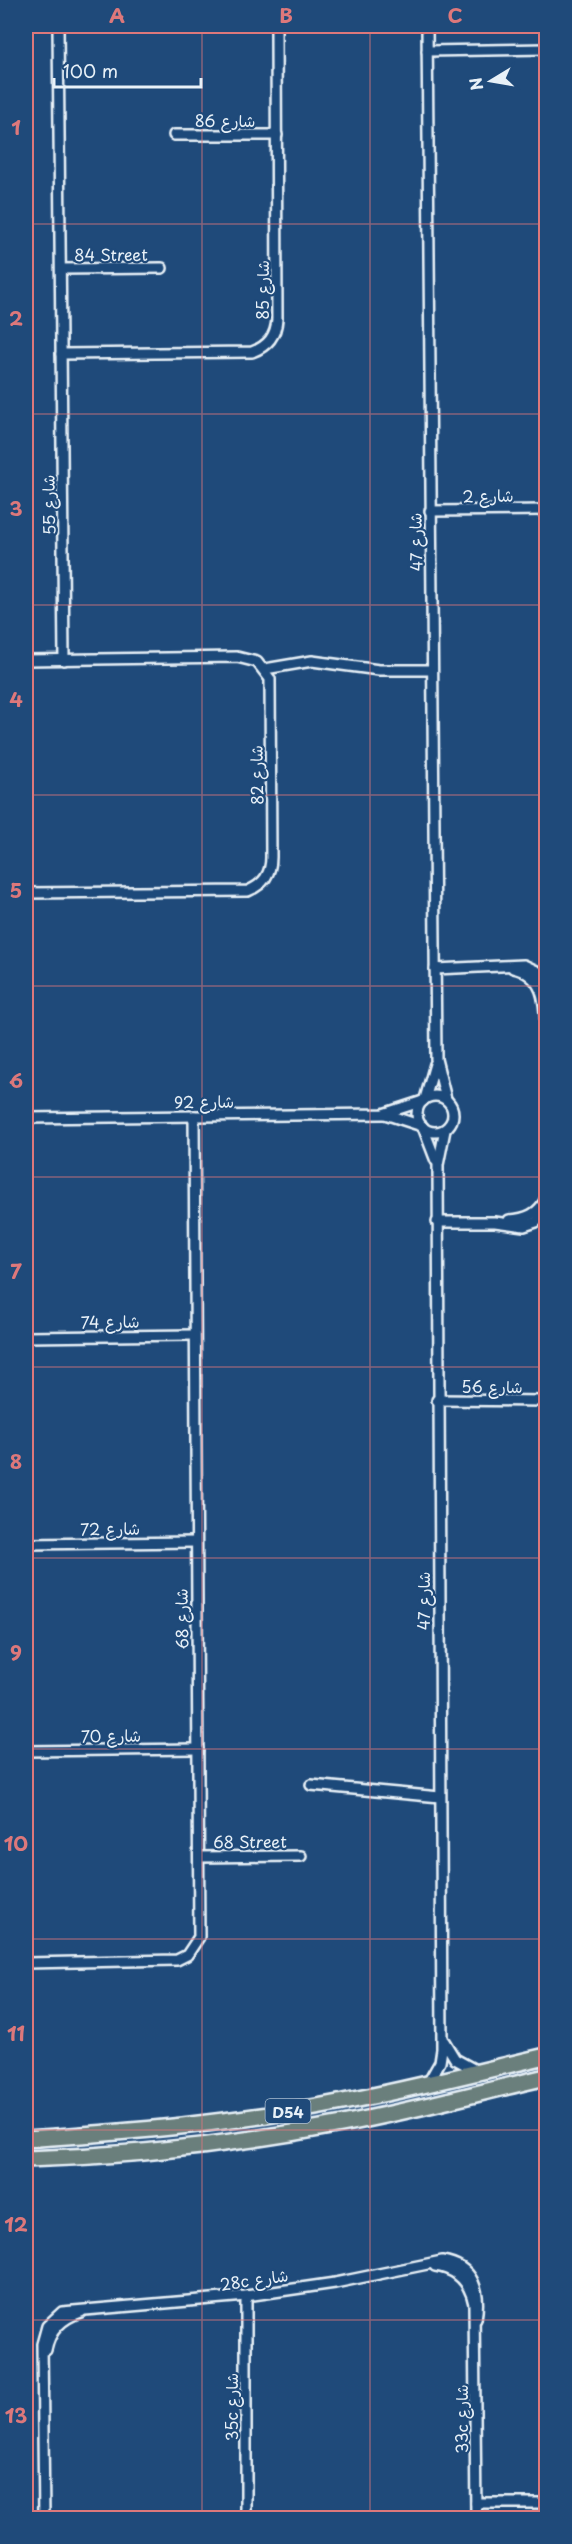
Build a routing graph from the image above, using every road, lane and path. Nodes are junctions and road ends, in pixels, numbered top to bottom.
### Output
1 (58, 26) edge
2 (276, 26) edge
3 (427, 26) edge
4 (546, 50) edge
5 (427, 51) junction
6 (174, 135) dead end
7 (277, 135) junction
8 (162, 268) dead end
9 (61, 269) junction
10 (62, 354) junction
11 (546, 510) edge
12 (430, 511) junction
13 (26, 660) edge
14 (64, 660) junction
15 (265, 669) junction
16 (431, 670) junction
17 (26, 893) edge
18 (493, 967) junction
19 (435, 969) junction
20 (546, 982) edge
21 (546, 1032) edge
22 (436, 1059) junction
23 (446, 1099) junction
24 (424, 1100) junction
25 (383, 1114) junction
26 (194, 1116) junction
27 (26, 1118) edge
28 (422, 1127) junction
29 (445, 1130) junction
30 (438, 1165) junction
31 (546, 1198) edge
32 (546, 1212) edge
33 (437, 1222) junction
34 (495, 1222) junction
35 (194, 1335) junction
36 (26, 1337) edge
37 (437, 1400) junction
38 (546, 1401) edge
39 (195, 1542) junction
40 (26, 1544) edge
41 (198, 1749) junction
42 (26, 1751) edge
43 (311, 1785) dead end
44 (440, 1797) junction
45 (302, 1856) dead end
46 (199, 1857) junction
47 (26, 1963) edge
48 (442, 2036) junction
49 (546, 2056) edge
50 (479, 2072) junction
51 (546, 2078) edge
52 (427, 2085) junction
53 (26, 2139) edge
54 (26, 2159) edge
55 (466, 2276) joint
56 (246, 2296) junction
57 (476, 2503) junction
58 (546, 2503) edge
59 (44, 2518) edge
60 (246, 2518) edge
61 (476, 2518) edge

1 - 9 street, شارع 55
2 - 7 street, شارع 85
3 - 5 street, شارع 47
4 - 5 street
5 - 12 street, شارع 47
6 - 7 street, شارع 86
7 - 10 street, شارع 85
8 - 9 street, 84 Street
9 - 10 street, شارع 55
10 - 14 street, شارع 55
11 - 12 street, شارع 2
12 - 16 street, شارع 47
13 - 14 street
14 - 15 street
15 - 16 street
15 - 17 street, شارع 82
16 - 19 street, شارع 47
18 - 19 street
18 - 20 street
18 - 21 street
19 - 22 street, شارع 47
22 - 23 street, شارع 47
22 - 24 street, شارع 47
23 - 24 street
23 - 29 street
24 - 25 street, شارع 92
24 - 28 street
25 - 26 street, شارع 92
25 - 28 street, شارع 92
26 - 27 street, شارع 92
26 - 35 street, شارع 68
28 - 29 street
28 - 30 street, شارع 47
29 - 30 street, شارع 47
30 - 33 street, شارع 47
31 - 34 street
32 - 34 street
33 - 34 street
33 - 37 street, شارع 47
35 - 36 street, شارع 74
35 - 39 street, شارع 68
37 - 38 street, شارع 56
37 - 44 street, شارع 47
39 - 40 street, شارع 72
39 - 41 street, شارع 68
41 - 42 street, شارع 70
41 - 46 street, شارع 68
43 - 44 street
44 - 48 street, شارع 47
45 - 46 street, 68 Street
46 - 47 street, شارع 68
48 - 50 street
48 - 52 street, شارع 47
49 - 50 main road, D54
50 - 52 main road, D54
51 - 54 main road, D54
52 - 53 main road, D54
55 - 56 street, 28c شارع
55 - 57 street, 33c شارع
56 - 59 street, 28c شارع
56 - 60 street, 35c شارع
57 - 58 street
57 - 61 street, 33c شارع

